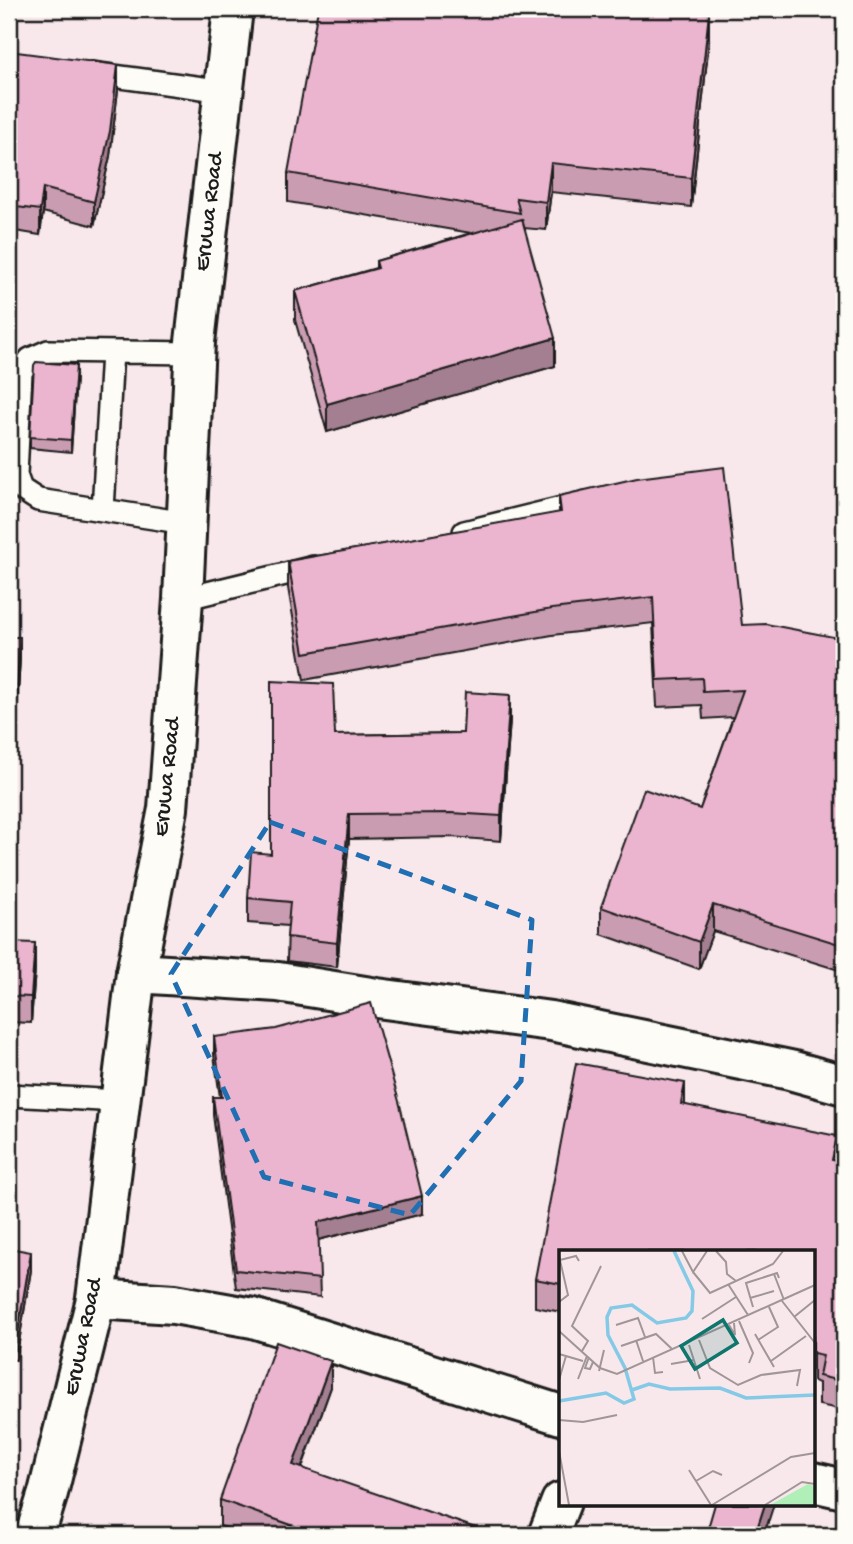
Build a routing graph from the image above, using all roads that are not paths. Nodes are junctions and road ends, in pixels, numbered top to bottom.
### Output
1 (233, 9) edge
2 (76, 71) edge
3 (225, 91) junction
4 (112, 352) junction
5 (194, 353) junction
6 (609, 497) edge
7 (103, 510) junction
8 (186, 523) junction
9 (449, 535) edge
10 (330, 564) edge
11 (183, 599) junction
12 (136, 973) junction
13 (844, 1086) edge
14 (9, 1095) edge
15 (120, 1101) junction
16 (96, 1299) junction
17 (559, 1414) edge
18 (814, 1482) edge
19 (844, 1489) edge
20 (559, 1506) edge
21 (35, 1535) edge
22 (548, 1535) edge

1 - 3 main road, Eruwa Road
2 - 3 lane
3 - 5 main road, Eruwa Road
4 - 5 lane
4 - 7 lane
4 - 7 lane
5 - 8 main road, Eruwa Road
6 - 9 lane
7 - 8 lane
8 - 11 main road, Eruwa Road
10 - 11 lane
11 - 12 main road, Eruwa Road
12 - 13 main road
12 - 15 main road, Eruwa Road
14 - 15 lane
15 - 16 main road, Eruwa Road
16 - 17 main road
16 - 21 main road, Eruwa Road
18 - 19 main road
20 - 22 main road

